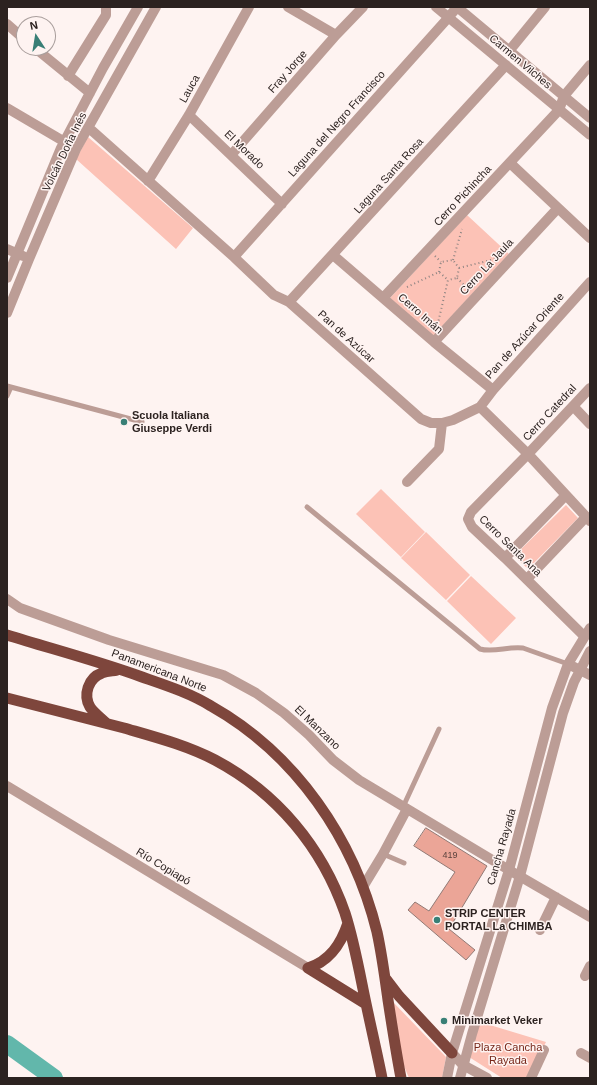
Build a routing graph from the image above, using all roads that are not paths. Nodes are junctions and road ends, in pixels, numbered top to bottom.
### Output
1 (106, 7) edge
2 (138, 7) edge
3 (156, 7) edge
4 (250, 7) edge
5 (288, 7) edge
6 (363, 7) edge
7 (436, 7) edge
8 (457, 7) edge
9 (545, 7) edge
10 (448, 18) junction
11 (7, 24) edge
12 (16, 32) edge
13 (336, 35) junction
14 (510, 50) junction
15 (44, 56) edge
16 (506, 65) junction
17 (590, 65) edge
18 (68, 76) junction
19 (90, 93) junction
20 (564, 96) junction
21 (7, 108) edge
22 (559, 110) junction
23 (189, 115) junction
24 (590, 118) edge
25 (89, 128) junction
26 (590, 136) edge
27 (64, 142) junction
28 (76, 149) junction
29 (232, 154) junction
30 (510, 163) junction
31 (148, 181) junction
32 (282, 204) junction
33 (558, 208) junction
34 (590, 238) edge
35 (7, 249) edge
36 (17, 253) junction
37 (333, 254) junction
38 (234, 256) junction
39 (29, 259) junction
40 (7, 278) edge
41 (590, 282) edge
42 (384, 298) junction
43 (289, 302) junction
44 (7, 313) edge
45 (434, 342) junction
46 (9, 386) edge
47 (590, 388) edge
48 (493, 390) junction
49 (7, 396) edge
50 (573, 406) junction
51 (480, 407) junction
52 (142, 422) dead end
53 (442, 423) junction
54 (590, 424) edge
55 (528, 454) junction
56 (408, 482) dead end
57 (566, 495) junction
58 (307, 507) dead end
59 (588, 519) edge
60 (505, 558) junction
61 (527, 579) junction
62 (7, 599) edge
63 (590, 628) edge
64 (7, 635) edge
65 (584, 636) junction
66 (590, 651) edge
67 (568, 664) junction
68 (124, 670) junction
69 (580, 670) junction
70 (590, 674) edge
71 (7, 698) edge
72 (106, 723) junction
73 (439, 729) dead end
74 (7, 786) edge
75 (405, 808) junction
76 (383, 854) junction
77 (404, 863) dead end
78 (509, 870) junction
79 (520, 876) junction
80 (363, 887) junction
81 (556, 897) junction
82 (590, 917) edge
83 (348, 923) junction
84 (540, 930) dead end
85 (308, 968) junction
86 (385, 976) junction
87 (366, 1004) junction
88 (544, 1050) dead end
89 (452, 1053) junction
90 (463, 1065) junction
91 (382, 1078) edge
92 (401, 1078) edge
93 (447, 1078) edge
94 (460, 1078) edge
95 (487, 1078) edge
96 (531, 1078) edge

1 - 18 street
2 - 19 street, Volcán Doña Inés
3 - 25 street, Volcán Doña Inés
4 - 23 street, Lauca
5 - 13 street
6 - 13 street, Fray Jorge
7 - 10 street, Carmen Vilches
8 - 10 street, Laguna del Negro Francisco
8 - 14 street, Carmen Vilches
9 - 14 street
10 - 16 street, Carmen Vilches
10 - 32 street, Laguna del Negro Francisco
11 - 12 street
13 - 29 street, Fray Jorge
14 - 20 street, Carmen Vilches
15 - 18 street
16 - 22 street, Carmen Vilches
16 - 37 street, Laguna Santa Rosa
17 - 20 street
18 - 19 street
19 - 27 street, Volcán Doña Inés
20 - 22 street
20 - 24 street, Carmen Vilches
21 - 27 street
22 - 26 street, Carmen Vilches
22 - 30 street, Cerro Pichincha
23 - 29 street, El Morado
23 - 31 street, Lauca
25 - 28 street, Volcán Doña Inés
25 - 31 street, Pan de Azúcar
27 - 28 street
27 - 36 street, Volcán Doña Inés
28 - 39 street, Volcán Doña Inés
29 - 32 street, El Morado
30 - 33 street
30 - 42 street, Cerro Pichincha
31 - 38 street, Pan de Azúcar
32 - 38 street, Laguna del Negro Francisco
33 - 34 street
33 - 45 street, Cerro La Jaula
35 - 36 street
36 - 39 street
36 - 40 street, Volcán Doña Inés
37 - 42 street, Cerro Imán
37 - 43 street, Laguna Santa Rosa
38 - 43 street, Pan de Azúcar
39 - 44 street, Volcán Doña Inés
41 - 48 street, Pan de Azúcar Oriente
42 - 45 street, Cerro Imán
43 - 53 street, Pan de Azúcar
45 - 48 street, Cerro Imán
46 - 49 lane
46 - 52 lane
47 - 50 street, Cerro Catedral
48 - 51 street, Pan de Azúcar Oriente
50 - 54 street
50 - 55 street, Cerro Catedral
51 - 53 street, Pan de Azúcar
51 - 55 street
53 - 56 street
55 - 57 street
55 - 60 street, Cerro Santa Ana
57 - 59 street
57 - 60 street
58 - 67 lane
59 - 61 street
60 - 61 street, Cerro Santa Ana
61 - 65 street, Cerro Santa Ana
62 - 75 street, El Manzano
63 - 65 street, Cancha Rayada
64 - 68 highway, Panamericana Norte
65 - 67 street, Cancha Rayada
66 - 69 street
67 - 69 street
67 - 78 street, Cancha Rayada
68 - 72 highway
68 - 80 highway, Panamericana Norte
69 - 70 street
69 - 79 street
71 - 72 highway
72 - 83 highway
73 - 75 lane
74 - 85 street, Río Copiapó
75 - 76 street
75 - 78 street, El Manzano
76 - 77 lane
76 - 80 street
78 - 79 street, El Manzano
78 - 89 street, Cancha Rayada
79 - 81 street, El Manzano
79 - 90 street
80 - 86 highway, Panamericana Norte
81 - 82 street, El Manzano
81 - 84 street
83 - 85 highway
83 - 87 highway
85 - 87 highway
86 - 89 highway
86 - 92 highway, Panamericana Norte
87 - 91 highway
88 - 96 street
89 - 90 street
89 - 93 street, Cancha Rayada
90 - 94 street
90 - 95 street

